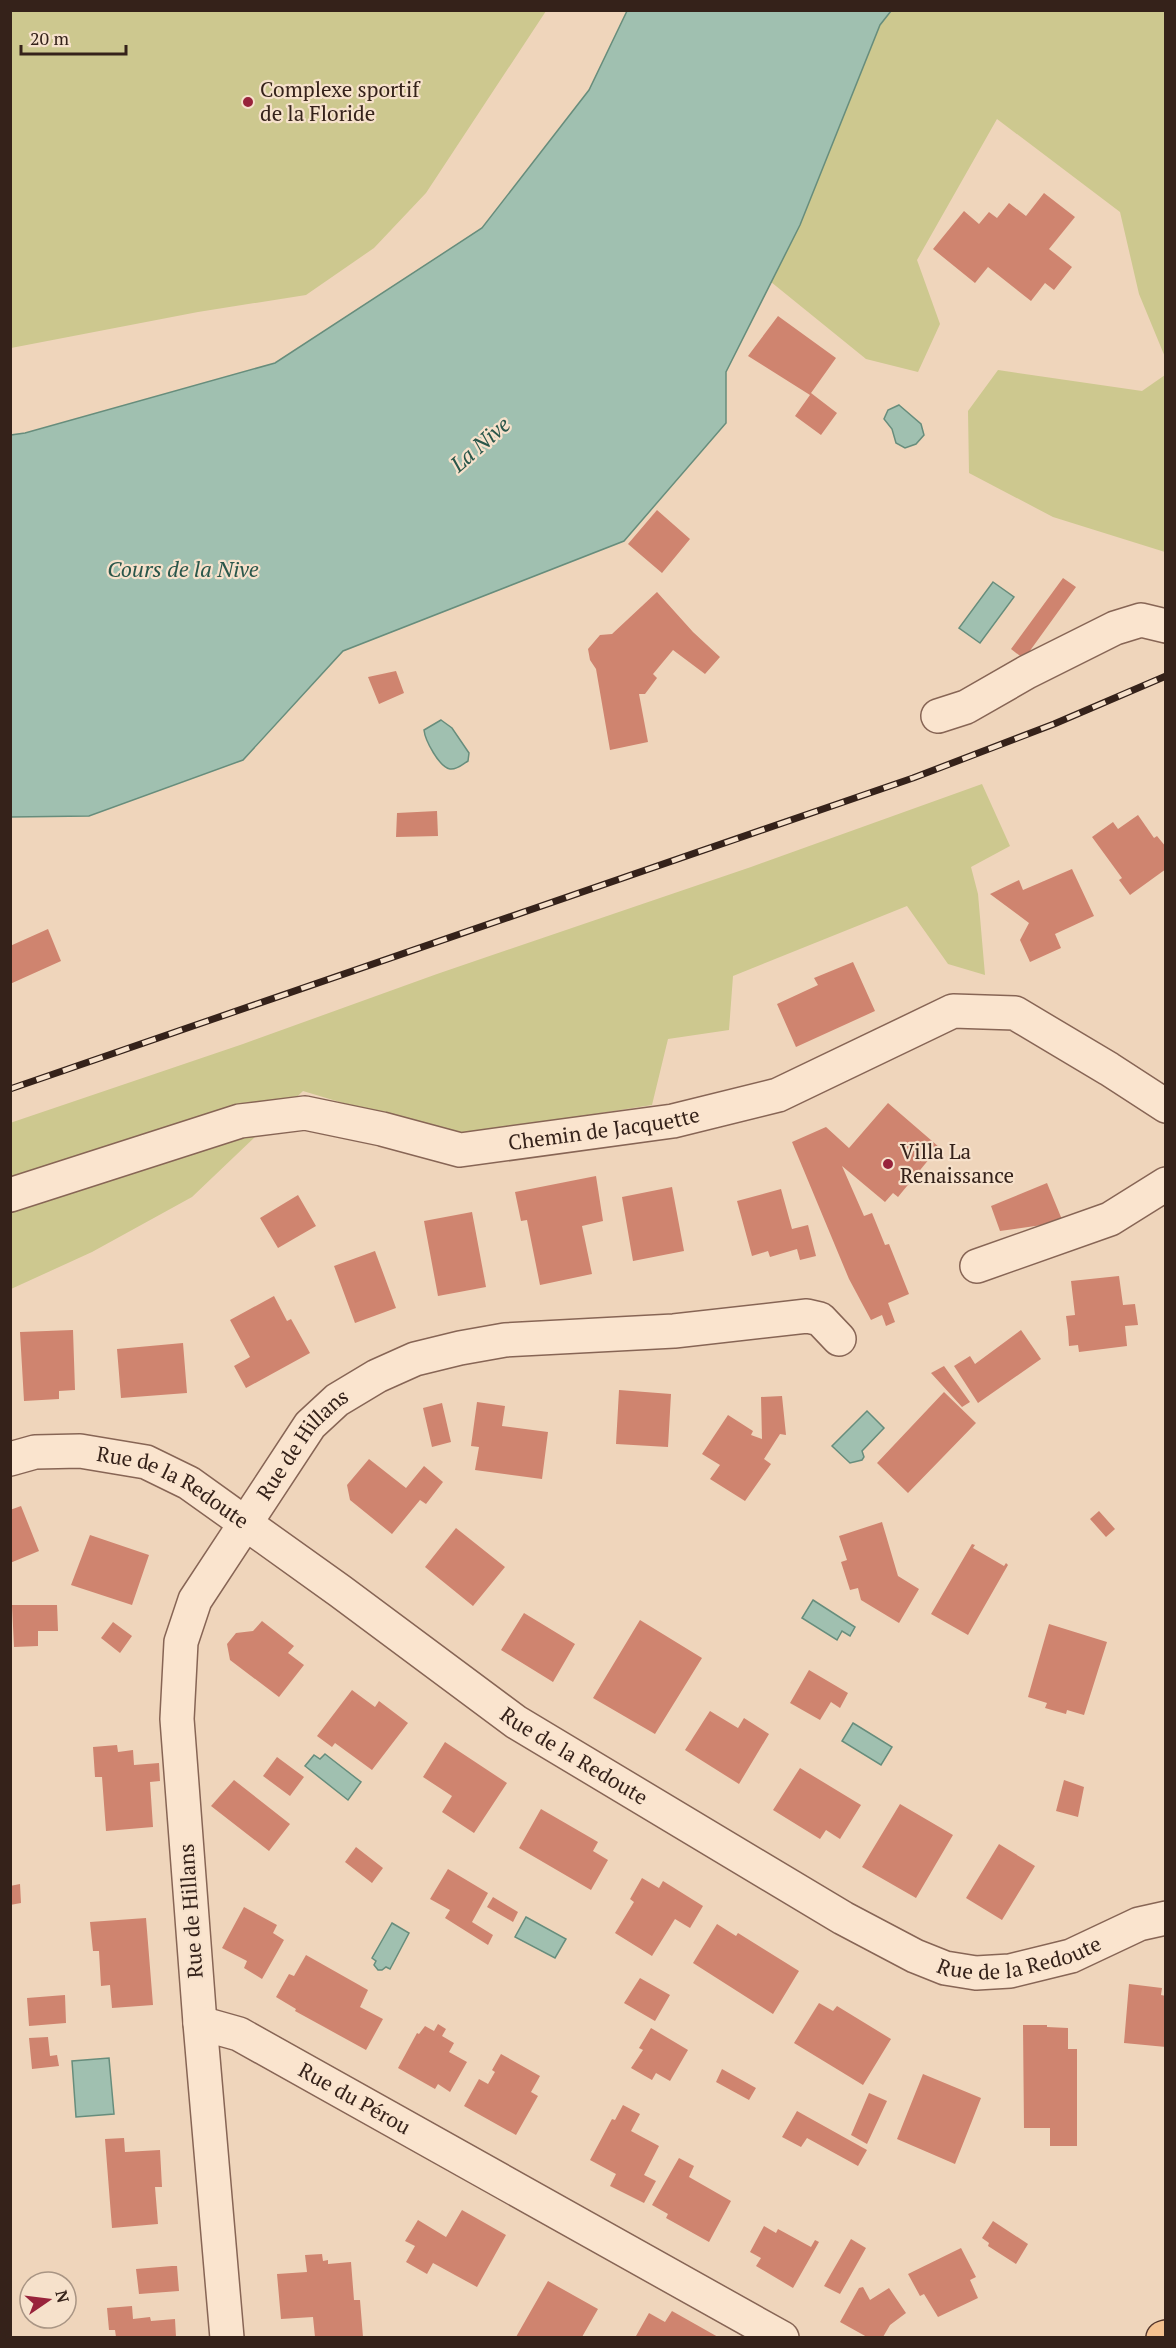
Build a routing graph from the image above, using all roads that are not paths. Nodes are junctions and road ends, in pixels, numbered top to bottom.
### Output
1 (1166, 626) edge
2 (938, 716) dead end
3 (1166, 1106) edge
4 (1166, 1184) edge
5 (10, 1195) edge
6 (977, 1266) dead end
7 (839, 1339) dead end
8 (10, 1459) edge
9 (246, 1524) junction
10 (1166, 1918) edge
11 (200, 2023) junction
12 (227, 2337) edge
13 (782, 2337) edge

1 - 2 street
3 - 5 street, Chemin de Jacquette
4 - 6 street
7 - 9 street, Rue de Hillans
8 - 9 street, Rue de la Redoute
9 - 10 street, Rue de la Redoute
9 - 11 street, Rue de Hillans
11 - 12 street
11 - 13 street, Rue du Pérou

